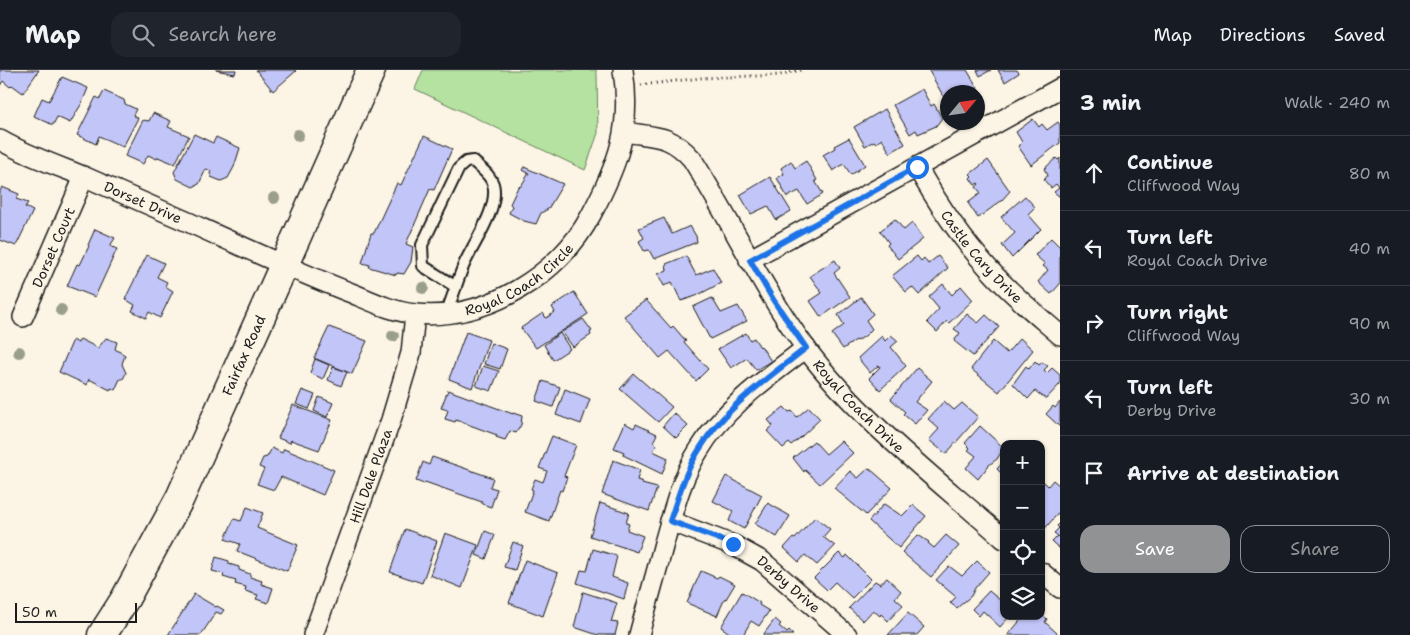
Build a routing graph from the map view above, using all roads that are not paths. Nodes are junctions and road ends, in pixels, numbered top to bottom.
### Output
1 (371, 70) edge
2 (624, 78) edge
3 (1060, 88) edge
4 (624, 132) junction
5 (0, 140) edge
6 (917, 167) junction
7 (84, 177) junction
8 (750, 260) junction
9 (285, 265) junction
10 (456, 287) junction
11 (415, 314) junction
12 (446, 314) junction
13 (23, 317) dead end
14 (1060, 335) edge
15 (806, 348) junction
16 (670, 521) junction
17 (1000, 535) edge
18 (1045, 575) edge
19 (1060, 588) edge
20 (102, 635) edge
21 (314, 635) edge
22 (638, 635) edge
23 (847, 635) edge

1 - 9 main road, Fairfax Road
2 - 4 street, Royal Coach Circle
3 - 6 street
4 - 8 street, Royal Coach Drive
4 - 12 street, Royal Coach Circle
5 - 7 street, Dorset Drive
6 - 8 street
6 - 14 street, Castle Cary Drive
7 - 9 street, Dorset Drive
7 - 13 street, Dorset Court
8 - 15 street, Royal Coach Drive
9 - 11 street, Royal Coach Circle
9 - 20 main road, Fairfax Road
10 - 10 lane
10 - 12 lane
11 - 12 street, Royal Coach Circle
11 - 21 street, Hill Dale Plaza
15 - 16 street
15 - 17 street, Royal Coach Drive
16 - 22 street
16 - 23 street, Derby Drive
18 - 19 street

